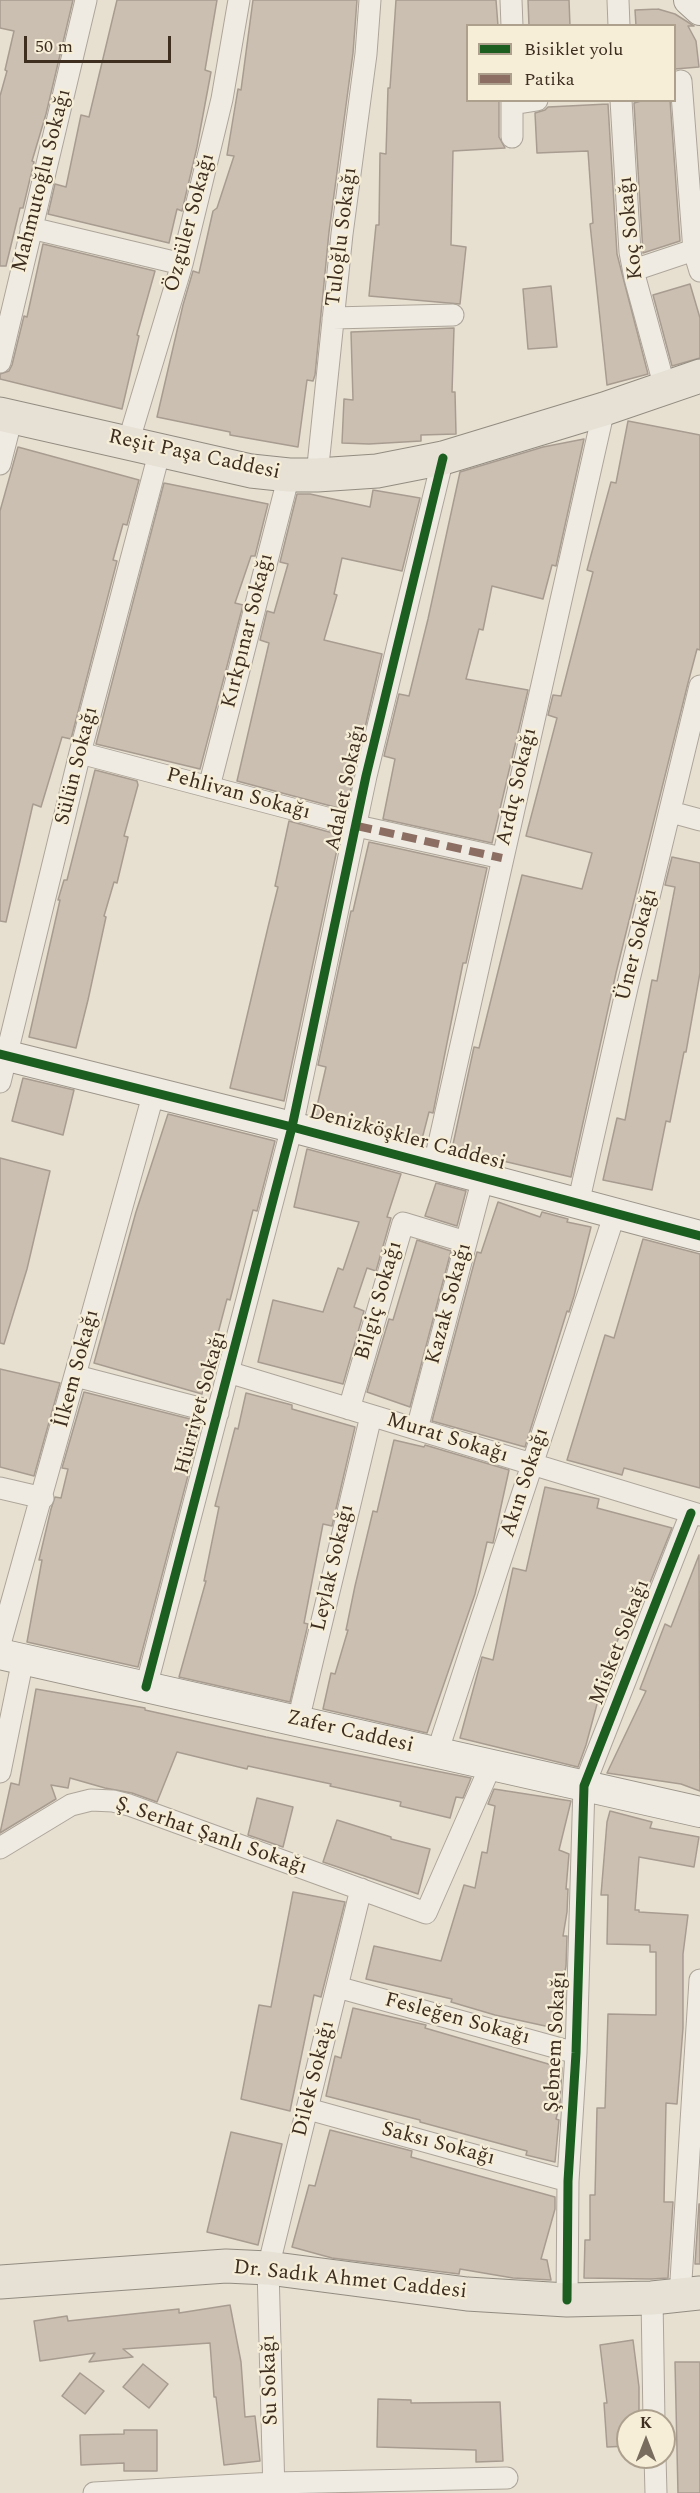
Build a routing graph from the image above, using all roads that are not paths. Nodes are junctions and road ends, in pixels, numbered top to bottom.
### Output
1 (86, 0) edge
2 (239, 0) edge
3 (370, 0) edge
4 (512, 0) edge
5 (618, 0) edge
6 (689, 0) edge
7 (700, 10) edge
8 (512, 24) edge
9 (619, 24) edge
10 (685, 80) edge
11 (512, 102) edge
12 (621, 102) edge
13 (512, 136) dead end
14 (31, 228) junction
15 (698, 257) edge
16 (182, 264) junction
17 (634, 270) junction
18 (453, 315) dead end
19 (333, 318) junction
20 (0, 362) edge
21 (700, 376) edge
22 (664, 388) junction
23 (604, 409) junction
24 (6, 415) edge
25 (128, 443) junction
26 (160, 450) junction
27 (443, 458) junction
28 (0, 464) edge
29 (303, 475) junction
30 (700, 686) edge
31 (80, 753) junction
32 (209, 788) junction
33 (671, 812) junction
34 (700, 820) edge
35 (357, 826) junction
36 (502, 858) junction
37 (3, 1064) edge
38 (154, 1092) junction
39 (292, 1127) junction
40 (435, 1165) junction
41 (483, 1178) junction
42 (578, 1204) junction
43 (615, 1213) junction
44 (700, 1236) edge
45 (466, 1242) junction
46 (228, 1372) junction
47 (76, 1376) junction
48 (349, 1409) junction
49 (218, 1413) junction
50 (371, 1416) junction
51 (417, 1429) junction
52 (532, 1464) junction
53 (0, 1488) edge
54 (43, 1498) junction
55 (696, 1514) edge
56 (8, 1653) edge
57 (146, 1687) junction
58 (298, 1721) junction
59 (437, 1753) junction
60 (491, 1765) junction
61 (0, 1772) edge
62 (584, 1786) junction
63 (700, 1812) edge
64 (0, 1848) edge
65 (361, 1889) junction
66 (700, 1980) edge
67 (337, 1987) junction
68 (576, 2053) junction
69 (308, 2109) junction
70 (568, 2181) junction
71 (268, 2268) junction
72 (0, 2282) edge
73 (677, 2295) edge
74 (567, 2300) junction
75 (656, 2409) edge
76 (655, 2469) edge
77 (507, 2478) dead end
78 (274, 2488) edge
79 (94, 2493) edge
80 (656, 2493) edge

1 - 14 street, Mahmutoğlu Sokağı
2 - 16 street, Özgüler Sokağı
3 - 19 street, Tuloğlu Sokağı
4 - 8 street
5 - 9 street
6 - 7 street
10 - 15 street
11 - 13 street
12 - 17 street, Koç Sokağı
14 - 16 street
14 - 20 street, Mahmutoğlu Sokağı
15 - 17 street
16 - 25 street, Özgüler Sokağı
17 - 22 street, Koç Sokağı
18 - 19 street
19 - 29 street, Tuloğlu Sokağı
21 - 22 main road, Reşit Paşa Caddesi
22 - 23 main road, Reşit Paşa Caddesi
23 - 27 main road, Reşit Paşa Caddesi
23 - 36 street, Ardıç Sokağı
24 - 25 main road, Reşit Paşa Caddesi
24 - 28 street
25 - 26 main road, Reşit Paşa Caddesi
26 - 29 main road, Reşit Paşa Caddesi
26 - 31 street, Sülün Sokağı
27 - 29 main road, Reşit Paşa Caddesi
27 - 35 street, Adalet Sokağı
29 - 32 street, Kırkpınar Sokağı
30 - 33 street, Üner Sokağı
31 - 32 street, Pehlivan Sokağı
31 - 37 street, Sülün Sokağı
32 - 35 street, Pehlivan Sokağı
33 - 34 street
33 - 42 street, Üner Sokağı
35 - 36 street, Pehlivan Sokağı
35 - 39 street, Adalet Sokağı
36 - 40 street, Ardıç Sokağı
37 - 38 street, Denizköşkler Caddesi
38 - 39 street, Denizköşkler Caddesi
38 - 47 street, İlkem Sokağı
39 - 40 street, Denizköşkler Caddesi
39 - 46 street, Hürriyet Sokağı
40 - 41 street, Denizköşkler Caddesi
41 - 42 street, Denizköşkler Caddesi
41 - 45 street, Kazak Sokağı
42 - 43 street, Denizköşkler Caddesi
43 - 44 street, Denizköşkler Caddesi
43 - 52 street, Akın Sokağı
45 - 48 street, Bilgiç Sokağı
45 - 51 street, Kazak Sokağı
46 - 48 street, Murat Sokağı
46 - 49 street, Hürriyet Sokağı
47 - 49 street
47 - 54 street, İlkem Sokağı
48 - 50 street, Murat Sokağı
49 - 57 street, Hürriyet Sokağı
50 - 51 street, Murat Sokağı
50 - 58 street, Leylak Sokağı
51 - 52 street, Murat Sokağı
52 - 55 street, Murat Sokağı
52 - 59 street, Akın Sokağı
53 - 54 street
54 - 56 street, İlkem Sokağı
55 - 62 street, Misket Sokağı
56 - 57 street, Zafer Caddesi
56 - 61 street, İlkem Sokağı
57 - 58 street, Zafer Caddesi
58 - 59 street, Zafer Caddesi
59 - 60 street, Zafer Caddesi
60 - 62 street, Zafer Caddesi
60 - 65 street, Ş. Serhat Şanlı Sokağı
62 - 63 street, Zafer Caddesi
62 - 68 street, Şebnem Sokağı
64 - 65 street, Ş. Serhat Şanlı Sokağı
65 - 67 street, Dilek Sokağı
66 - 73 street
67 - 68 street, Fesleğen Sokağı
67 - 69 street, Dilek Sokağı
68 - 70 street, Şebnem Sokağı
69 - 70 street, Saksı Sokağı
69 - 71 street, Dilek Sokağı
70 - 74 street, Şebnem Sokağı
71 - 72 main road, Dr. Sadık Ahmet Caddesi
71 - 74 main road, Dr. Sadık Ahmet Caddesi
71 - 78 street, Su Sokağı
73 - 74 main road, Dr. Sadık Ahmet Caddesi
73 - 75 street
76 - 80 street
77 - 78 street
78 - 79 street

